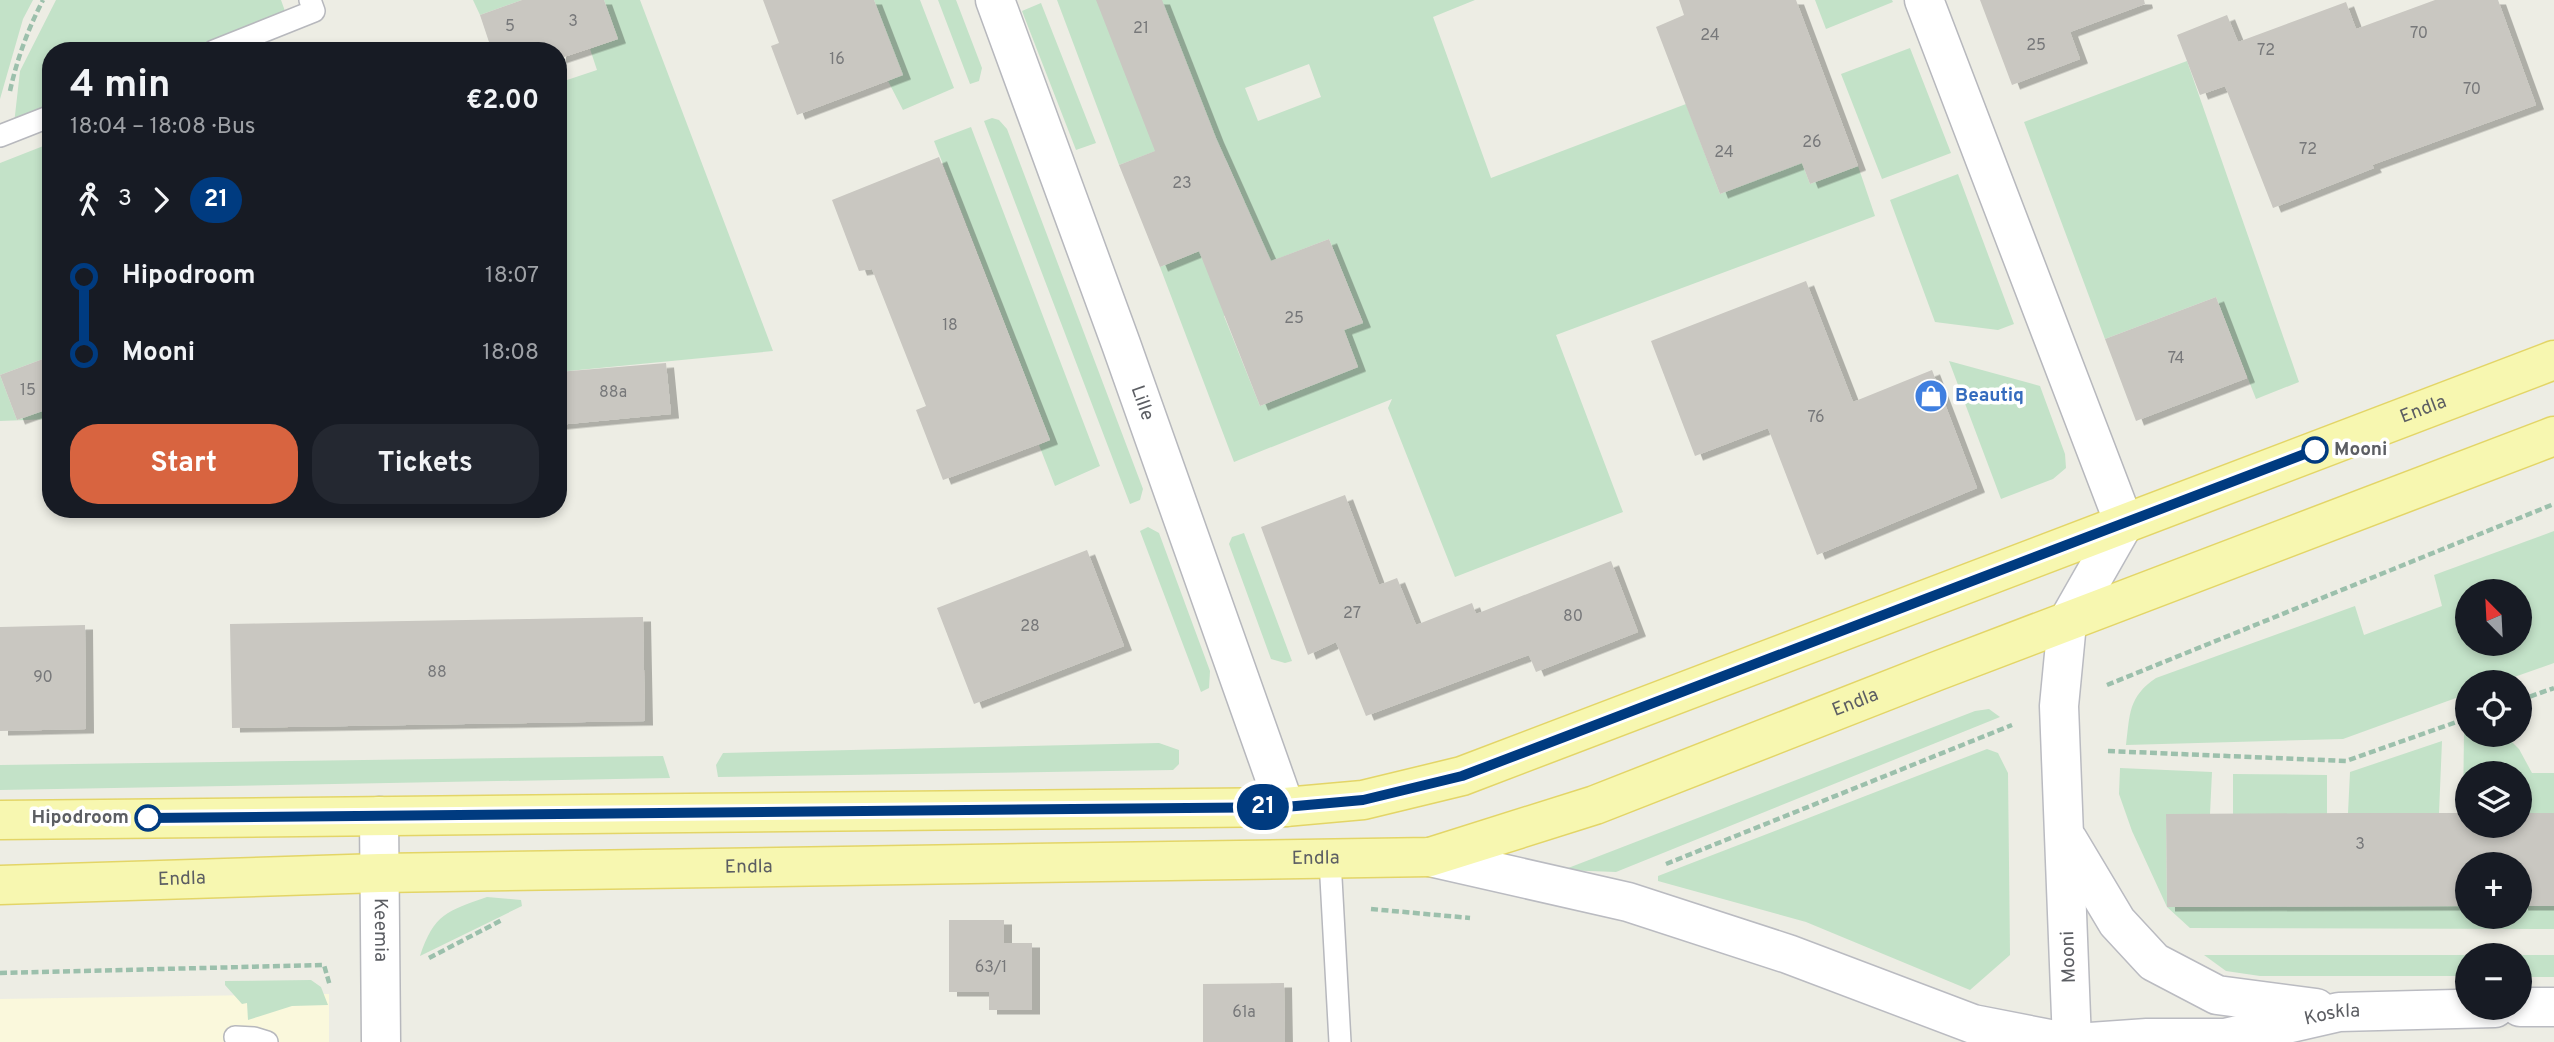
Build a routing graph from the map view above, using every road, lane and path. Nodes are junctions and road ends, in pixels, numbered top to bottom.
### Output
1 (43, 0) edge
2 (310, 0) edge
3 (995, 0) edge
4 (1924, 0) edge
5 (236, 42) edge
6 (42, 120) edge
7 (0, 136) edge
8 (2554, 360) edge
9 (2554, 436) edge
10 (2554, 504) edge
11 (2124, 523) junction
12 (2067, 623) junction
13 (2102, 687) dead end
14 (2554, 688) edge
15 (2532, 696) edge
16 (2019, 723) dead end
17 (2455, 723) edge
18 (2104, 751) dead end
19 (1285, 807) junction
20 (379, 816) junction
21 (0, 820) edge
22 (2066, 835) junction
23 (1430, 857) junction
24 (1330, 860) junction
25 (1665, 865) dead end
26 (380, 873) junction
27 (0, 885) edge
28 (1361, 908) dead end
29 (1484, 919) dead end
30 (324, 965) dead end
31 (0, 973) edge
32 (2532, 1007) edge
33 (2554, 1007) edge
34 (2455, 1009) edge
35 (2339, 1012) junction
36 (235, 1037) dead end
37 (267, 1042) edge
38 (381, 1042) edge
39 (1340, 1042) edge
40 (2065, 1042) edge
41 (2072, 1042) edge
42 (2090, 1042) edge

1 - 7 path
2 - 5 lane
3 - 19 street, Lille
4 - 11 street
6 - 7 lane
8 - 11 main road, Endla
9 - 12 main road, Endla
10 - 13 path
11 - 12 street, Mooni
11 - 19 main road, Endla
12 - 22 street, Mooni
12 - 23 main road, Endla
14 - 15 path
16 - 25 path
17 - 18 path
19 - 20 main road, Endla
20 - 21 main road, Endla
20 - 26 street, Keemia
22 - 35 street
22 - 41 street, Mooni
23 - 24 main road, Endla
23 - 40 street
24 - 26 main road, Endla
24 - 39 lane
26 - 27 main road, Endla
26 - 38 street, Keemia
28 - 29 path
30 - 31 path
32 - 33 street
34 - 35 street, Koskla
35 - 42 street, Koskla
36 - 37 lane

